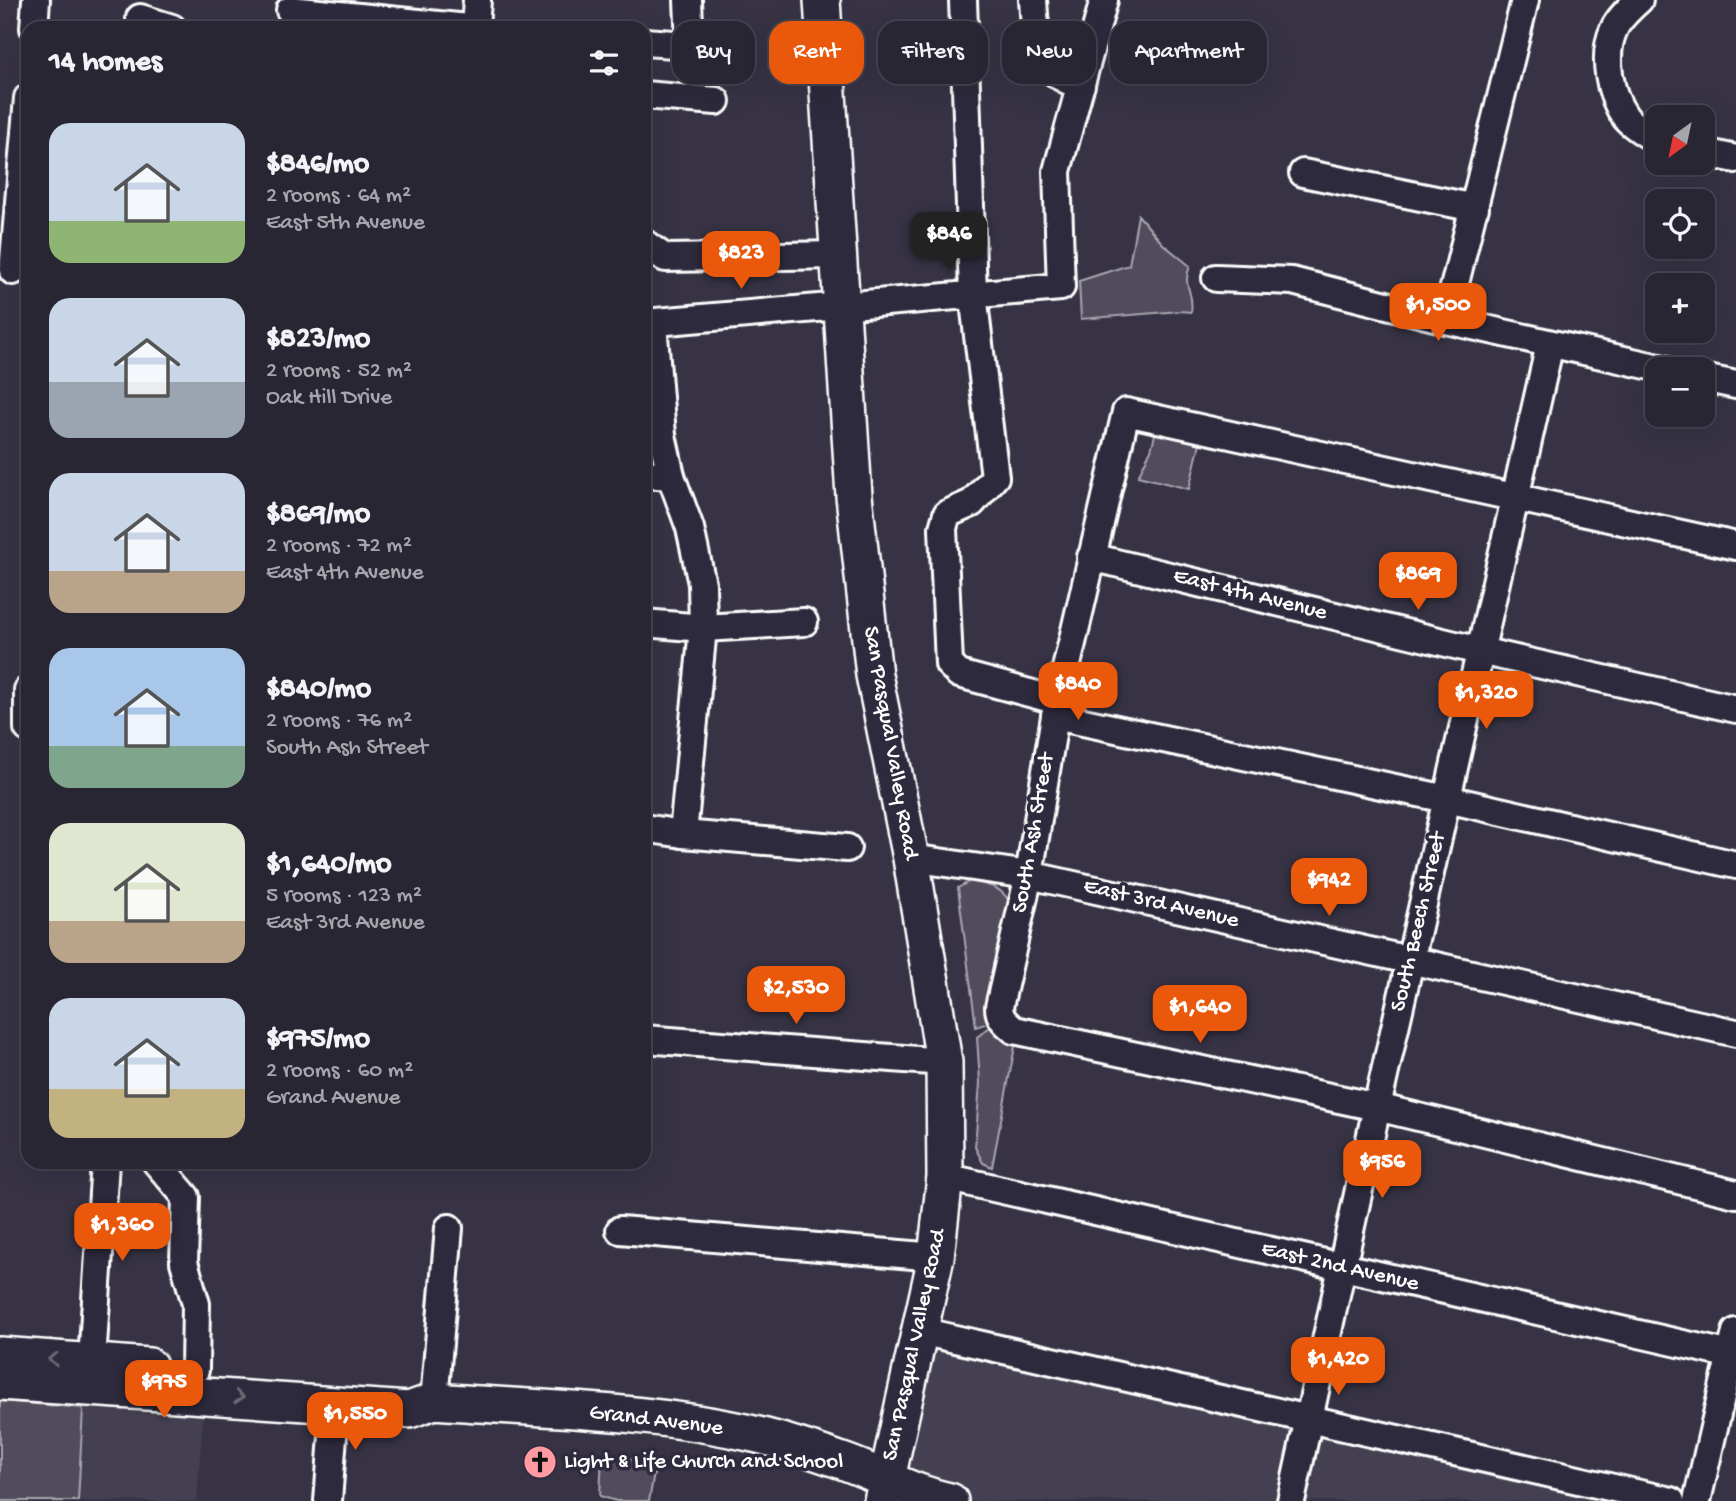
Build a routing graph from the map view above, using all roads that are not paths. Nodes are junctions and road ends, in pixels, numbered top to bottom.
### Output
1 (36, 0) edge
2 (477, 0) edge
3 (688, 0) edge
4 (822, 0) edge
5 (963, 0) edge
6 (1033, 0) edge
7 (1104, 0) edge
8 (1525, 0) edge
9 (1639, 0) edge
10 (290, 13) edge
11 (141, 18) dead end
12 (34, 21) edge
13 (150, 21) edge
14 (385, 21) edge
15 (476, 21) edge
16 (651, 42) edge
17 (1081, 85) junction
18 (651, 96) edge
19 (716, 101) dead end
20 (1645, 132) edge
21 (1715, 155) edge
22 (1736, 159) edge
23 (1303, 173) dead end
24 (21, 184) edge
25 (1475, 208) junction
26 (651, 248) edge
27 (838, 255) junction
28 (14, 271) edge
29 (1216, 278) dead end
30 (974, 294) junction
31 (841, 306) junction
32 (1446, 320) junction
33 (651, 323) edge
34 (1550, 344) junction
35 (651, 347) edge
36 (1645, 365) edge
37 (1715, 381) edge
38 (1736, 385) edge
39 (651, 475) edge
40 (671, 476) junction
41 (1516, 499) junction
42 (1736, 546) edge
43 (1091, 557) junction
44 (804, 622) dead end
45 (651, 624) edge
46 (703, 628) junction
47 (1480, 651) junction
48 (1049, 704) junction
49 (1736, 709) edge
50 (1447, 799) junction
51 (651, 829) edge
52 (683, 834) junction
53 (847, 848) dead end
54 (911, 858) junction
55 (1736, 865) edge
56 (1029, 874) junction
57 (1411, 961) junction
58 (1736, 1033) edge
59 (651, 1040) edge
60 (944, 1062) junction
61 (1377, 1107) junction
62 (105, 1169) edge
63 (162, 1169) edge
64 (944, 1177) junction
65 (1736, 1194) edge
66 (449, 1228) dead end
67 (620, 1230) dead end
68 (936, 1257) junction
69 (1343, 1268) junction
70 (920, 1331) junction
71 (1734, 1347) edge
72 (0, 1355) edge
73 (92, 1361) junction
74 (195, 1370) junction
75 (0, 1382) edge
76 (434, 1401) junction
77 (332, 1404) junction
78 (1309, 1419) junction
79 (884, 1491) edge
80 (328, 1501) edge
81 (950, 1501) edge
82 (1291, 1501) edge
83 (1671, 1501) edge
84 (1698, 1501) edge

1 - 12 street
2 - 15 street
3 - 16 street
4 - 27 main road, San Pasqual Valley Road
5 - 30 street
6 - 17 street
7 - 17 street
8 - 25 street
9 - 20 street
10 - 14 street
11 - 13 street
17 - 30 street
18 - 19 street
21 - 22 street
23 - 25 street
24 - 28 street
25 - 32 street
26 - 27 street
27 - 31 main road, San Pasqual Valley Road
29 - 32 street
30 - 31 street
30 - 48 street
31 - 33 street
31 - 54 main road, San Pasqual Valley Road
32 - 34 street
34 - 36 street
34 - 41 street, South Beech Street
35 - 40 street
37 - 38 street
39 - 40 street
40 - 46 street
41 - 42 street
41 - 43 street, South Ash Street
41 - 47 street, South Beech Street
43 - 47 street, East 4th Avenue
43 - 48 street, South Ash Street
44 - 46 street
45 - 46 street
46 - 52 street
47 - 49 street, East 4th Avenue
47 - 50 street, South Beech Street
48 - 50 street
48 - 56 street, South Ash Street
50 - 55 street
50 - 57 street, South Beech Street
51 - 52 street
52 - 53 street
54 - 56 street, East 3rd Avenue
54 - 60 main road, San Pasqual Valley Road
56 - 57 street, East 3rd Avenue
56 - 61 street, South Ash Street
57 - 58 street, East 3rd Avenue
57 - 61 street, South Beech Street
59 - 60 street
60 - 64 main road, San Pasqual Valley Road
61 - 65 street
61 - 69 street, South Beech Street
62 - 73 street
63 - 74 street
64 - 68 main road, San Pasqual Valley Road
64 - 69 street, East 2nd Avenue
66 - 76 street
67 - 68 street
68 - 70 main road, San Pasqual Valley Road
69 - 71 street, East 2nd Avenue
69 - 78 street, South Beech Street
70 - 78 street
70 - 79 main road, San Pasqual Valley Road
71 - 84 street
73 -> 72 main road, Grand Avenue
73 - 74 main road, Grand Avenue
74 - 76 main road, Grand Avenue
75 -> 77 main road, Grand Avenue
76 - 77 main road, Grand Avenue
76 - 79 main road, Grand Avenue
77 - 80 street
78 - 82 street, South Beech Street
78 - 83 street
79 - 81 main road, Grand Avenue

